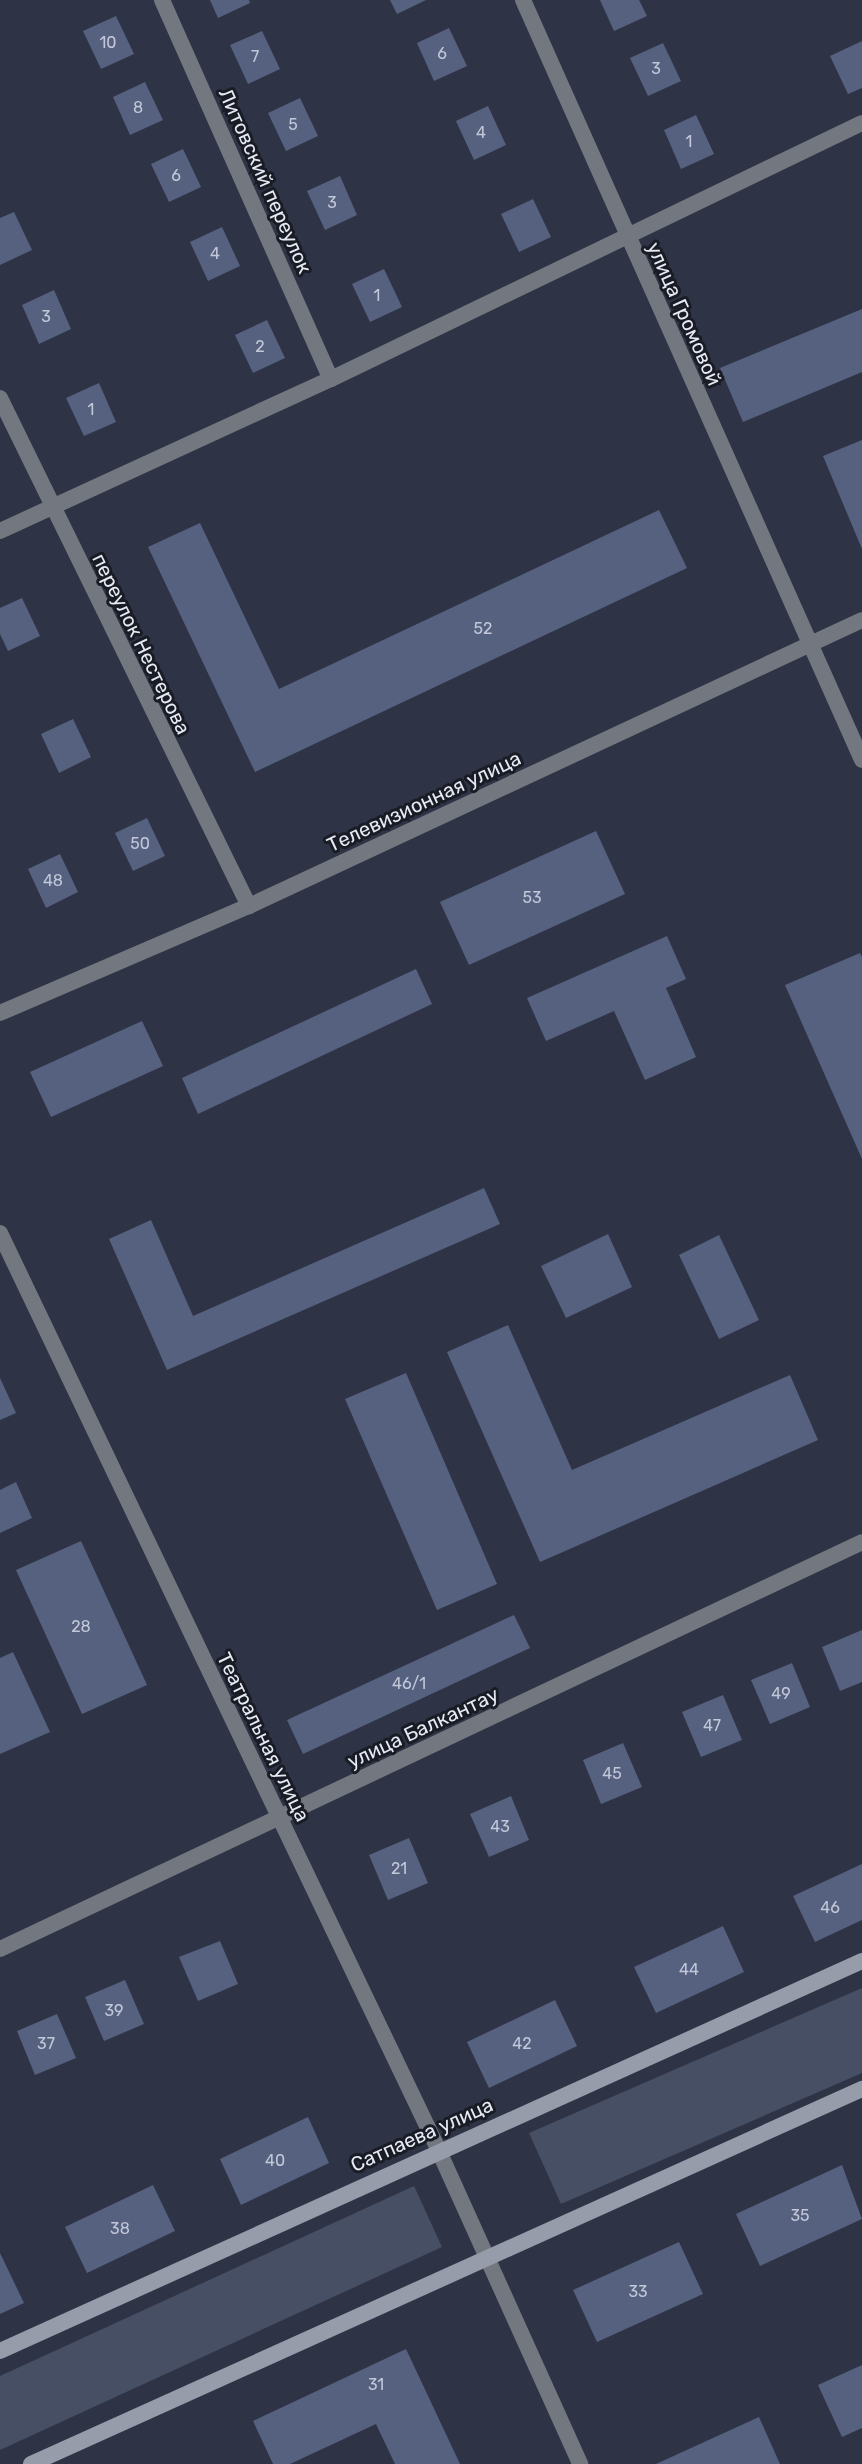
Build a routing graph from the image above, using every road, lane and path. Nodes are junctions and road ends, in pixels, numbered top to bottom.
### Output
1 (162, 0) edge
2 (523, 0) edge
3 (862, 123) edge
4 (626, 235) junction
5 (331, 379) junction
6 (0, 398) edge
7 (52, 508) junction
8 (0, 531) edge
9 (862, 620) edge
10 (812, 644) junction
11 (862, 760) edge
12 (249, 906) junction
13 (0, 1013) edge
14 (0, 1233) edge
15 (862, 1542) edge
16 (279, 1818) junction
17 (0, 1949) edge
18 (862, 1961) edge
19 (862, 2089) edge
20 (438, 2149) junction
21 (486, 2259) junction
22 (0, 2351) edge
23 (31, 2464) edge
24 (580, 2464) edge

1 - 5 street, Литовский переулок
2 - 4 street, улица Громовой
3 - 4 street
4 - 5 street
4 - 10 street, улица Громовой
5 - 7 street
6 - 7 street, переулок Нестерова
7 - 8 street
7 - 12 street, переулок Нестерова
9 - 10 street, Телевизионная улица
10 - 11 street, улица Громовой
10 - 12 street, Телевизионная улица
12 - 13 street, Телевизионная улица
14 - 16 street, Театральная улица
15 - 16 street, улица Балкантау
16 - 17 street, улица Балкантау
16 - 20 street, Театральная улица
18 - 20 main road, Сатпаева улица
19 - 21 main road
20 - 21 street, Театральная улица
20 - 22 main road, Сатпаева улица
21 - 23 main road
21 - 24 street, Театральная улица

